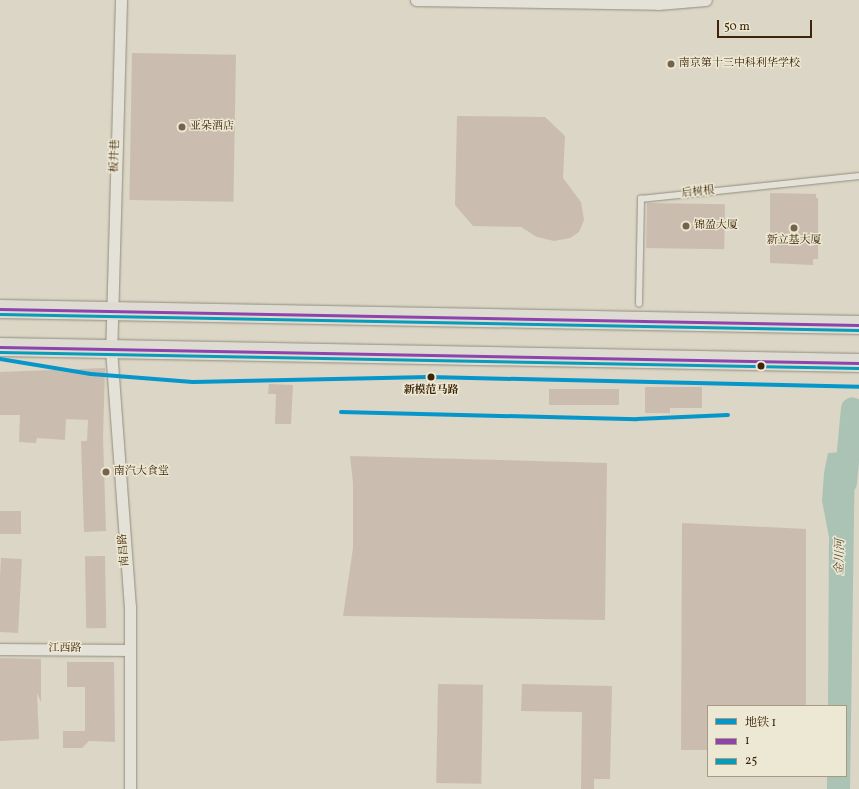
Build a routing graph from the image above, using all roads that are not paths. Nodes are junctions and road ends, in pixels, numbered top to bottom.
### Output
1 (121, 0) edge
2 (416, 0) edge
3 (706, 0) edge
4 (859, 176) edge
5 (639, 304) dead end
6 (0, 309) edge
7 (112, 311) junction
8 (859, 325) edge
9 (0, 347) edge
10 (111, 349) junction
11 (859, 363) edge
12 (0, 649) edge
13 (129, 650) junction
14 (130, 789) edge

1 - 7 street, 板井巷
2 - 3 street
4 - 5 lane, 后树根
6 - 7 main road
7 - 8 main road
7 - 10 street, 南昌路
9 - 10 main road
10 - 11 main road
10 - 13 street, 南昌路
12 - 13 street, 江西路
13 - 14 street, 南昌路

